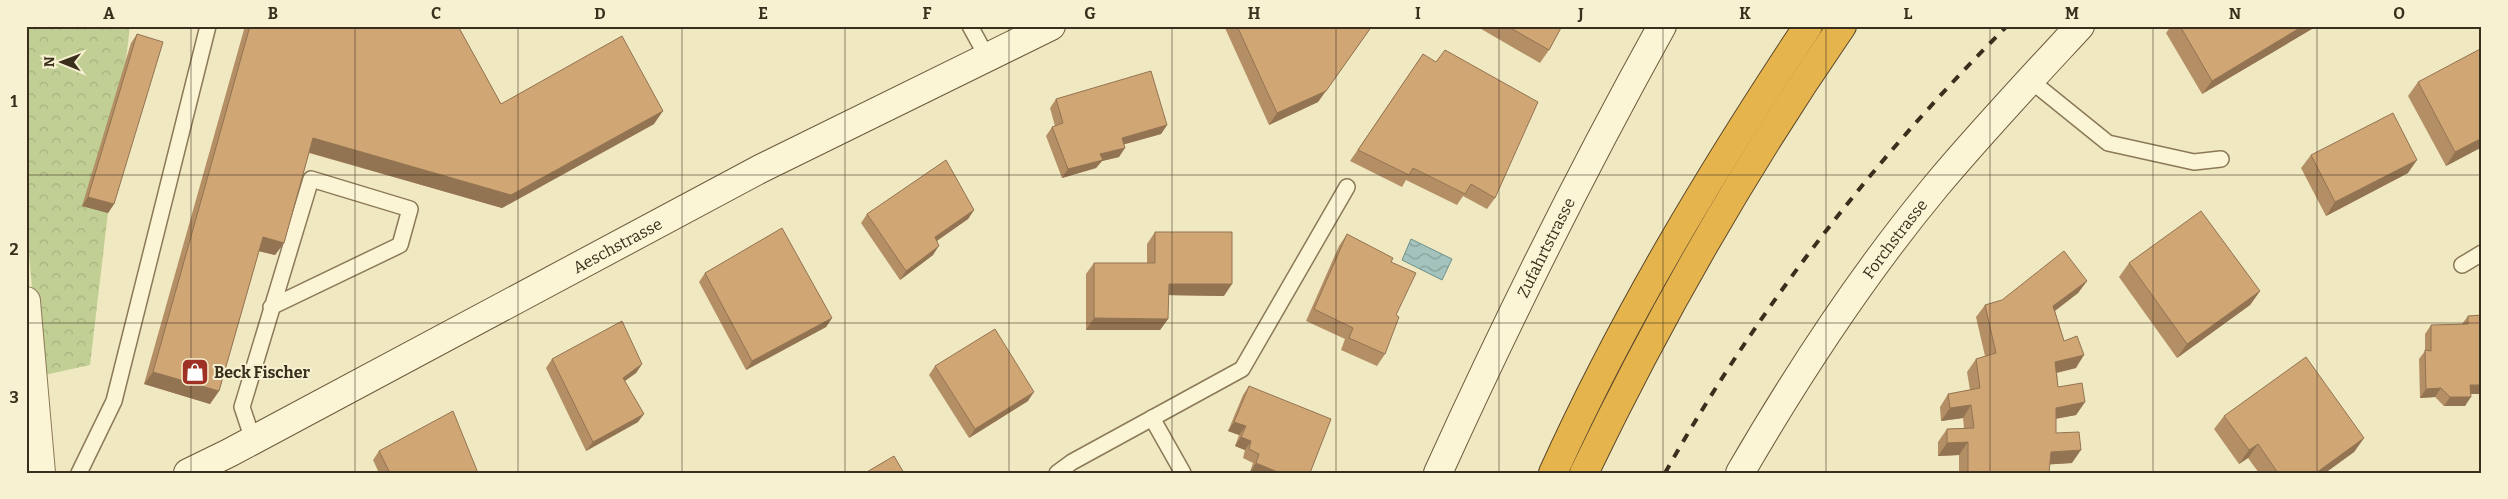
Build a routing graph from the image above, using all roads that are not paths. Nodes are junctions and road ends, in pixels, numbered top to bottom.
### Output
1 (208, 26) edge
2 (970, 26) edge
3 (1051, 26) edge
4 (1662, 26) edge
5 (1808, 26) edge
6 (1842, 26) edge
7 (2080, 26) edge
8 (987, 57) junction
9 (2030, 80) junction
10 (2221, 159) dead end
11 (1347, 187) dead end
12 (2482, 253) edge
13 (2462, 265) dead end
14 (26, 301) edge
15 (271, 307) junction
16 (1152, 418) junction
17 (253, 440) junction
18 (41, 473) edge
19 (79, 473) edge
20 (188, 473) edge
21 (1058, 473) edge
22 (1182, 473) edge
23 (1438, 473) edge
24 (1553, 473) edge
25 (1584, 473) edge
26 (1740, 473) edge

1 - 19 lane
2 - 8 lane
3 - 8 main road, Aeschstrasse
4 - 23 main road, Zufahrtstrasse
5 - 24 highway
6 - 25 highway
7 - 9 main road, Forchstrasse
8 - 17 main road, Aeschstrasse
9 - 10 lane
9 - 26 main road, Forchstrasse
11 - 16 lane
12 - 13 lane
14 - 18 main road
15 - 15 lane
15 - 17 lane
16 - 21 lane
16 - 22 lane
17 - 20 main road, Aeschstrasse

